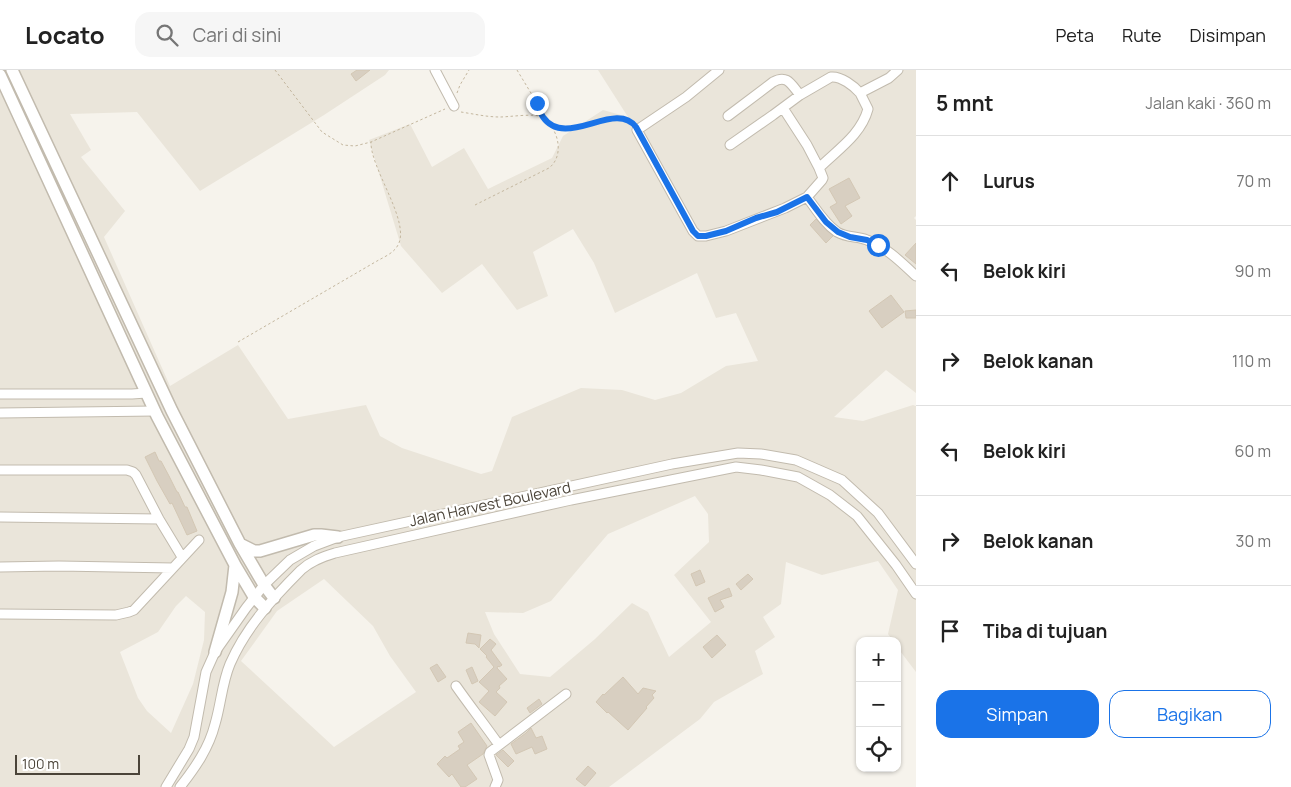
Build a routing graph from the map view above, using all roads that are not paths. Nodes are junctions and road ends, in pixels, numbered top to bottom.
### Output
1 (12, 70) edge
2 (435, 70) edge
3 (719, 70) edge
4 (828, 70) edge
5 (898, 70) edge
6 (0, 75) edge
7 (824, 80) junction
8 (860, 93) junction
9 (800, 95) junction
10 (454, 106) road end
11 (783, 108) junction
12 (728, 116) dead end
13 (730, 144) dead end
14 (819, 168) junction
15 (807, 197) junction
16 (916, 276) edge
17 (146, 393) junction
18 (0, 394) edge
19 (155, 411) junction
20 (0, 413) edge
21 (0, 470) edge
22 (518, 498) junction
23 (521, 512) junction
24 (0, 516) edge
25 (159, 519) junction
26 (338, 537) junction
27 (199, 540) dead end
28 (240, 544) junction
29 (182, 557) junction
30 (916, 564) edge
31 (235, 565) junction
32 (0, 567) edge
33 (173, 568) junction
34 (264, 586) junction
35 (916, 594) edge
36 (254, 597) junction
37 (274, 598) junction
38 (264, 608) junction
39 (0, 614) edge
40 (214, 652) junction
41 (456, 686) dead end
42 (566, 694) dead end
43 (499, 745) junction
44 (166, 787) edge
45 (180, 787) edge
46 (495, 787) edge

1 - 28 street
2 - 10 street
3 - 15 street
4 - 7 street
5 - 8 street
6 - 17 street
7 - 8 street
7 - 9 street
8 - 14 street
9 - 11 street
9 - 12 street
11 - 13 street
11 - 14 street
14 - 15 street
15 - 16 street
17 - 18 street
17 - 19 street
19 - 20 street
19 - 31 street
21 - 25 street
22 - 23 street
22 - 26 street, Jalan Harvest Boulevard
22 - 30 street, Jalan Harvest Boulevard
23 - 35 street, Jalan Harvest Boulevard
23 - 37 street, Jalan Harvest Boulevard
24 - 25 street
25 - 29 street
26 - 28 street
26 - 34 street, Jalan Harvest Boulevard
27 - 29 street
28 - 34 street
29 - 33 street
31 - 36 street
31 - 40 street
32 - 33 street
33 - 39 street
34 - 36 street, Jalan Harvest Boulevard
34 - 37 street
36 - 38 street
36 - 40 street, Jalan Harvest Boulevard
37 - 38 street, Jalan Harvest Boulevard
38 - 45 street, Jalan Harvest Boulevard
40 - 44 street, Jalan Harvest Boulevard
41 - 43 street
42 - 43 street
43 - 46 street

